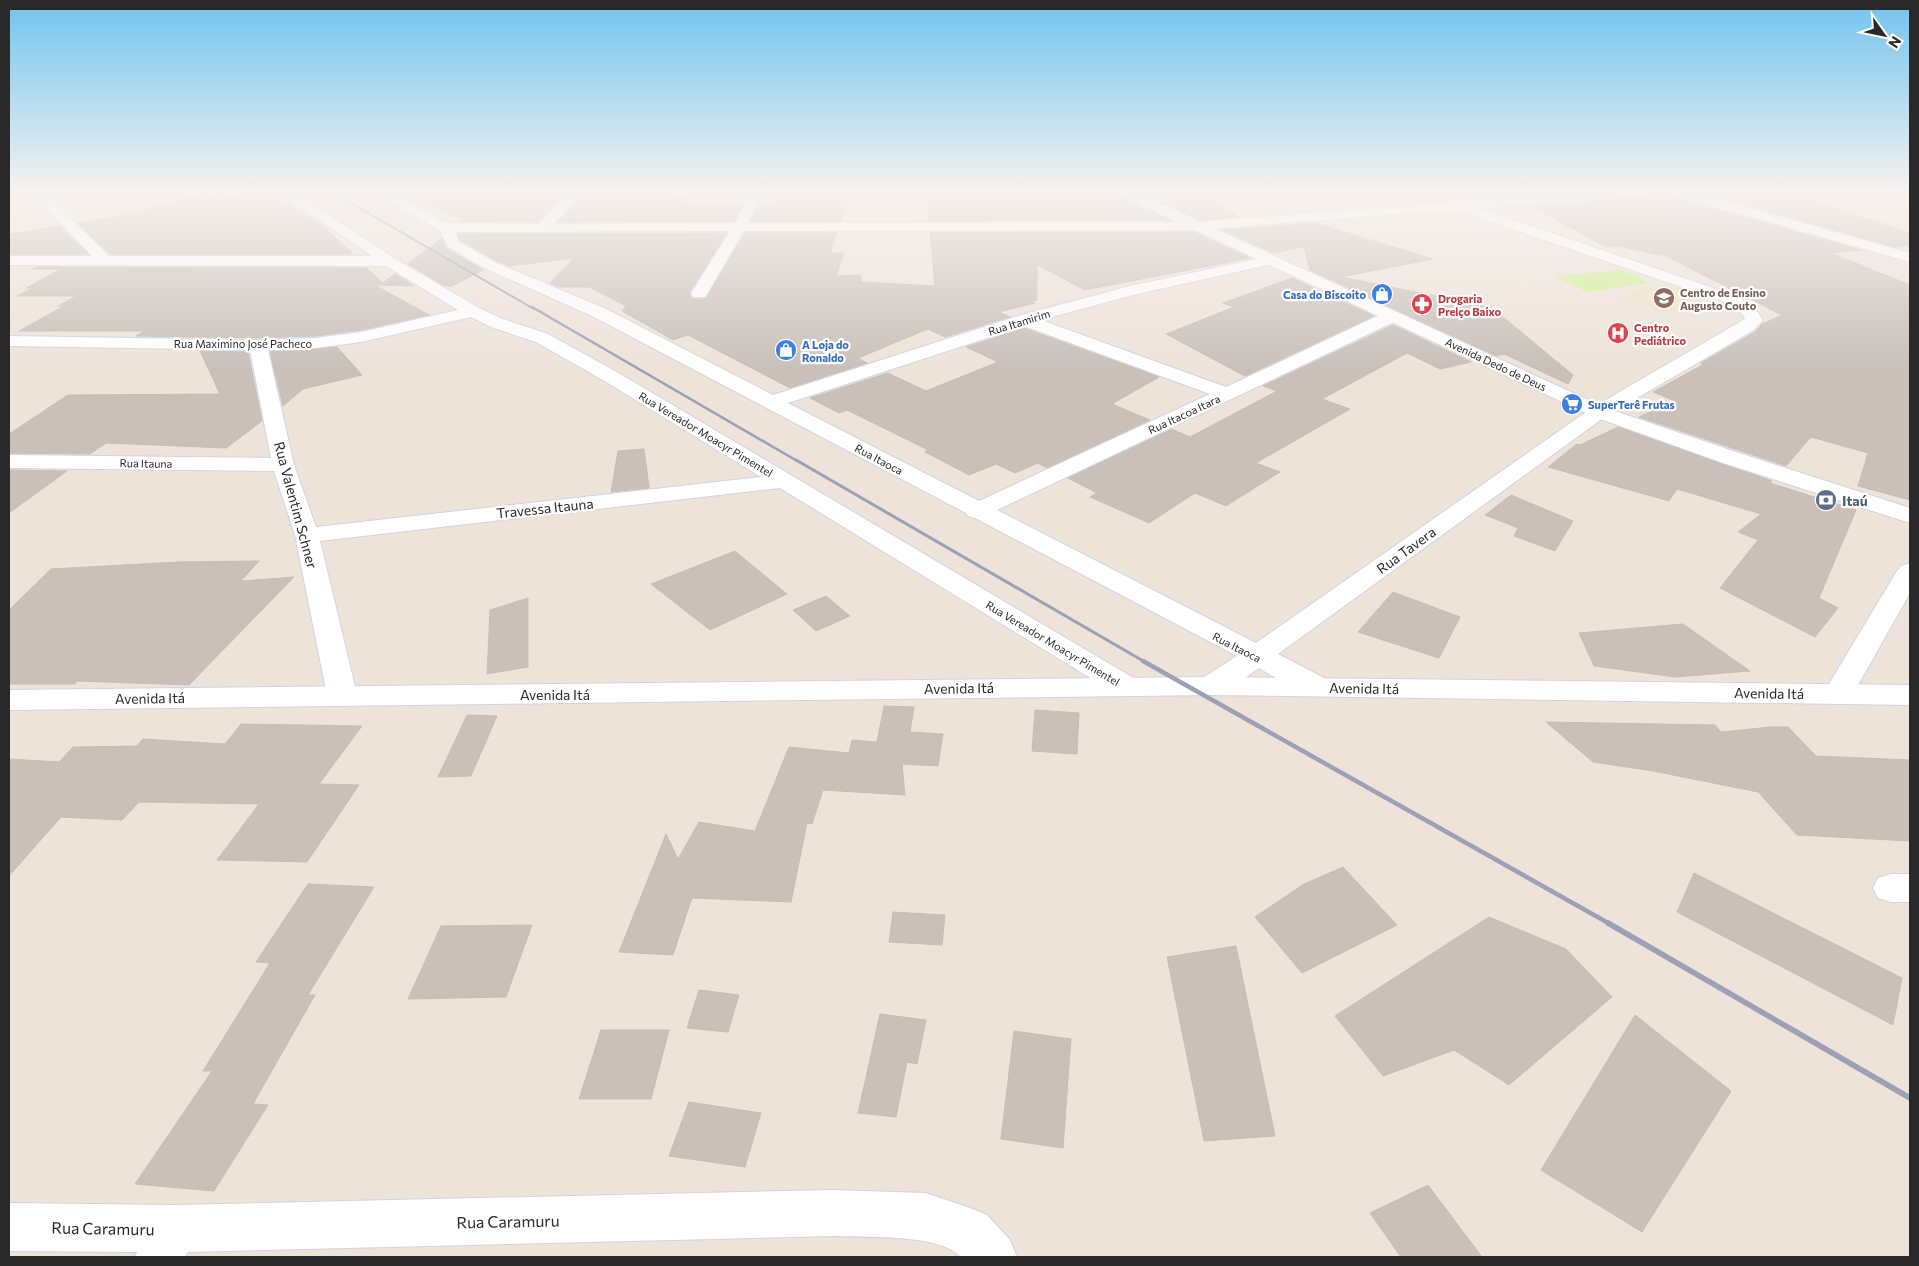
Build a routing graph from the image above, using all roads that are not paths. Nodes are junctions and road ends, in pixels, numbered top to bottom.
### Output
1 (94, 250) edge
2 (372, 250) edge
3 (464, 250) edge
4 (725, 250) edge
5 (1250, 250) edge
6 (1588, 250) edge
7 (1882, 250) edge
8 (1910, 258) edge
9 (1271, 260) junction
10 (9, 261) edge
11 (105, 261) junction
12 (389, 261) junction
13 (699, 294) dead end
14 (473, 312) junction
15 (1392, 316) junction
16 (1024, 320) junction
17 (9, 341) edge
18 (258, 345) junction
19 (1228, 394) junction
20 (772, 402) junction
21 (1599, 412) junction
22 (9, 462) edge
23 (283, 465) junction
24 (783, 481) junction
25 (976, 511) junction
26 (1910, 516) edge
27 (307, 534) junction
28 (1910, 571) edge
29 (1256, 657) junction
30 (1125, 686) junction
31 (1211, 686) junction
32 (1318, 688) junction
33 (1838, 694) junction
34 (342, 695) junction
35 (1910, 695) edge
36 (9, 700) edge
37 (9, 1227) edge
38 (167, 1243) edge
39 (993, 1257) edge

1 - 11 street
2 - 12 street, Rua Vereador Moacyr Pimentel
3 - 20 street, Rua Itaoca
4 - 13 street
5 - 9 street, Avenida Dedo de Deus
6 - 21 street, Rua Tavera
7 - 8 street
9 - 15 street, Avenida Dedo de Deus
9 - 16 street, Rua Itamirim
10 - 11 street
11 - 12 street
12 - 14 street, Rua Vereador Moacyr Pimentel
14 - 18 street, Rua Maximino José Pacheco
14 - 24 street, Rua Vereador Moacyr Pimentel
15 - 19 street, Rua Itacoa Itara
15 - 21 street, Avenida Dedo de Deus
16 - 19 street
16 - 20 street, Rua Itamirim
17 - 18 street, Rua Maximino José Pacheco
18 - 23 street, Rua Valentim Schner
19 - 25 street, Rua Itacoa Itara
20 - 25 street, Rua Itaoca
21 - 26 street, Avenida Dedo de Deus
21 - 29 street, Rua Tavera
22 - 23 street, Rua Itauna
23 - 27 street, Rua Valentim Schner
24 - 27 street, Travessa Itauna
24 - 30 street, Rua Vereador Moacyr Pimentel
25 - 29 street, Rua Itaoca
27 - 34 street, Rua Valentim Schner
28 - 33 street
29 - 31 street, Rua Tavera
29 - 32 street, Rua Itaoca
30 - 31 street, Avenida Itá
30 - 34 street, Avenida Itá
31 - 32 street, Avenida Itá
32 - 33 street, Avenida Itá
33 - 35 street, Avenida Itá
34 - 36 street, Avenida Itá
37 - 38 street, Rua Caramuru
38 - 39 street, Rua Caramuru

